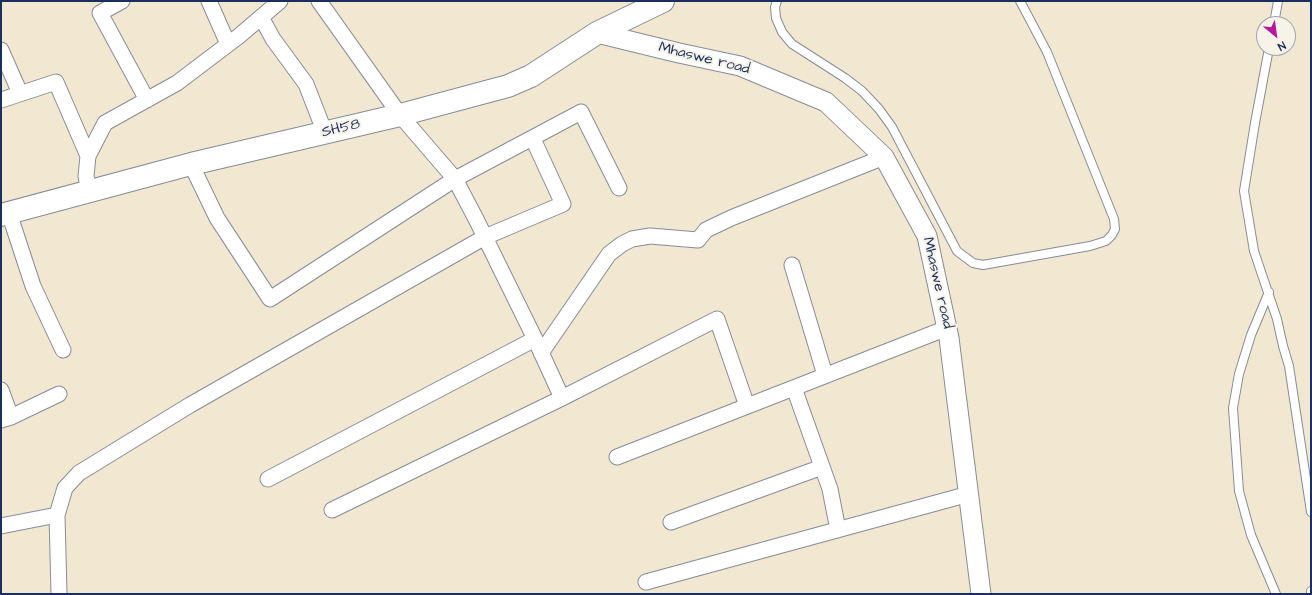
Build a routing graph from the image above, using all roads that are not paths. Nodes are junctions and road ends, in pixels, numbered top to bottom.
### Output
1 (122, 1) edge
2 (209, 1) edge
3 (280, 1) edge
4 (319, 1) edge
5 (777, 1) edge
6 (1020, 1) edge
7 (1278, 1) edge
8 (661, 2) edge
9 (1275, 16) edge
10 (261, 17) junction
11 (597, 33) junction
12 (228, 44) junction
13 (1, 50) edge
14 (1268, 56) edge
15 (20, 93) junction
16 (1, 100) edge
17 (147, 100) junction
18 (400, 115) junction
19 (325, 133) junction
20 (533, 139) junction
21 (88, 156) junction
22 (884, 157) junction
23 (191, 164) junction
24 (455, 179) junction
25 (619, 188) dead end
26 (89, 192) junction
27 (5, 214) edge
28 (485, 237) junction
29 (792, 265) dead end
30 (1269, 292) junction
31 (947, 328) junction
32 (535, 339) junction
33 (63, 350) dead end
34 (541, 353) junction
35 (826, 376) junction
36 (794, 388) junction
37 (1, 390) edge
38 (59, 394) dead end
39 (562, 398) junction
40 (747, 406) junction
41 (6, 419) edge
42 (618, 457) dead end
43 (822, 467) junction
44 (268, 479) dead end
45 (969, 494) junction
46 (332, 510) dead end
47 (1311, 512) edge
48 (57, 515) junction
49 (671, 522) dead end
50 (1, 526) edge
51 (838, 530) junction
52 (646, 582) dead end
53 (1311, 591) edge
54 (59, 594) edge
55 (981, 594) edge
56 (1276, 594) edge
57 (1311, 594) edge

1 - 17 street
2 - 12 street
3 - 10 street
4 - 18 street
5 - 6 lane
7 - 9 lane
8 - 11 main road, SH58 / SH58
10 - 12 street
10 - 19 street
11 - 18 main road, SH58 / SH58
11 - 22 street, Mhaswe road
12 - 17 street
13 - 15 street
14 - 30 lane
15 - 16 street
15 - 21 street
17 - 21 street
18 - 19 main road, SH58 / SH58
18 - 24 street
19 - 23 main road, SH58 / SH58
20 - 24 street
20 - 25 street
20 - 28 street
21 - 26 street
22 - 31 street, Mhaswe road
22 - 34 street
23 - 24 street
23 - 26 main road, SH58 / SH58
24 - 28 street
26 - 27 main road, SH58 / SH58
27 - 33 street
28 - 32 street
28 - 48 street
29 - 35 street
30 - 47 lane
30 - 56 lane
31 - 35 street
31 - 45 street, Mhaswe road
32 - 34 street
32 - 44 street
34 - 39 street
35 - 36 street
36 - 40 street
36 - 43 street
37 - 41 street
38 - 41 street
39 - 40 street
39 - 46 street
40 - 42 street
43 - 49 street
43 - 51 street
45 - 51 street
45 - 55 street, Mhaswe road
48 - 50 street
48 - 54 street
51 - 52 street
53 - 57 lane

